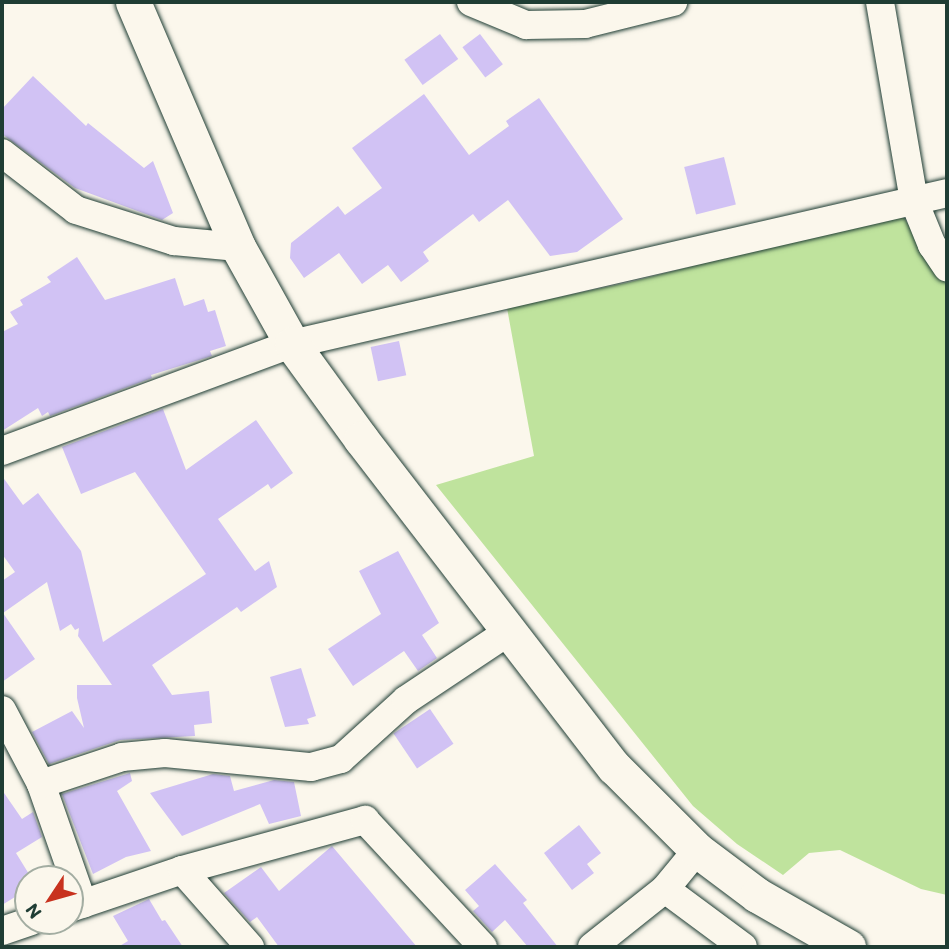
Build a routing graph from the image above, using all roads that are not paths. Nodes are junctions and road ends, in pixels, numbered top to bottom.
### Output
1 (133, 2) edge
2 (471, 2) edge
3 (673, 2) edge
4 (880, 2) edge
5 (2, 153) edge
6 (947, 193) edge
7 (914, 201) junction
8 (237, 247) junction
9 (947, 267) edge
10 (292, 344) junction
11 (2, 451) edge
12 (508, 632) junction
13 (2, 710) edge
14 (41, 784) junction
15 (697, 850) junction
16 (64, 865) edge
17 (182, 870) junction
18 (664, 889) junction
19 (84, 903) edge
20 (2, 932) edge
21 (12, 947) edge
22 (250, 947) edge
23 (483, 947) edge
24 (592, 947) edge
25 (743, 947) edge
26 (848, 947) edge

1 - 8 street
2 - 3 street
4 - 7 street
5 - 8 street
6 - 7 street
7 - 9 street
7 - 10 street
8 - 10 street
10 - 11 street
10 - 12 street
12 - 14 street
12 - 15 street
13 - 14 street
14 - 16 street
15 - 18 street
15 - 26 street
17 - 19 street
17 - 22 street
17 - 23 street
18 - 24 street
18 - 25 street
20 - 21 street

